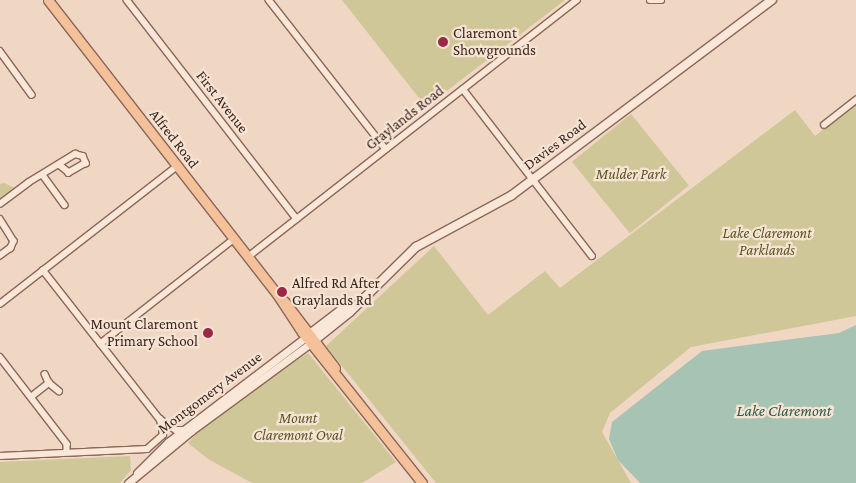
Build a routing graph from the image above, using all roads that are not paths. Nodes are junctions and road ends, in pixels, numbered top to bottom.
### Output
1 (48, 0) edge
2 (127, 0) edge
3 (270, 0) edge
4 (577, 0) edge
5 (650, 0) edge
6 (661, 0) edge
7 (772, 0) edge
8 (0, 51) edge
9 (463, 89) junction
10 (32, 95) dead end
11 (856, 100) edge
12 (824, 125) dead end
13 (386, 149) junction
14 (59, 165) dead end
15 (178, 166) junction
16 (43, 175) junction
17 (533, 179) junction
18 (0, 204) edge
19 (65, 205) dead end
20 (0, 219) edge
21 (297, 219) junction
22 (234, 239) junction
23 (0, 256) edge
24 (592, 256) dead end
25 (248, 257) junction
26 (43, 270) junction
27 (0, 304) edge
28 (311, 338) junction
29 (100, 344) junction
30 (0, 356) edge
31 (45, 374) dead end
32 (48, 383) junction
33 (58, 391) dead end
34 (31, 397) junction
35 (160, 419) junction
36 (187, 429) junction
37 (67, 452) junction
38 (0, 456) edge
39 (128, 483) edge
40 (422, 483) edge

1 - 15 main road, Alfred Road
2 - 21 street, First Avenue
3 - 13 street
4 - 9 street, Graylands Road
5 - 6 street
7 - 17 main road, Davies Road
8 - 10 street
9 - 13 street, Graylands Road
9 - 17 street
11 - 12 street
13 - 21 street, Graylands Road
14 - 16 street
15 - 22 main road, Alfred Road
15 - 26 street
16 - 18 street
16 - 19 street
17 - 24 street
17 - 28 main road, Davies Road
20 - 23 street
21 - 25 street, Graylands Road
22 - 25 main road, Alfred Road
22 - 29 street
25 - 28 main road, Alfred Road
26 - 27 street
26 - 29 street
28 - 36 street, Montgomery Avenue
28 - 40 main road, Alfred Road
29 - 35 street
30 - 34 street
31 - 32 street
32 - 33 street
32 - 34 street
34 - 37 street
35 - 36 street
35 - 37 street
36 - 39 street, Montgomery Avenue
37 - 38 street

